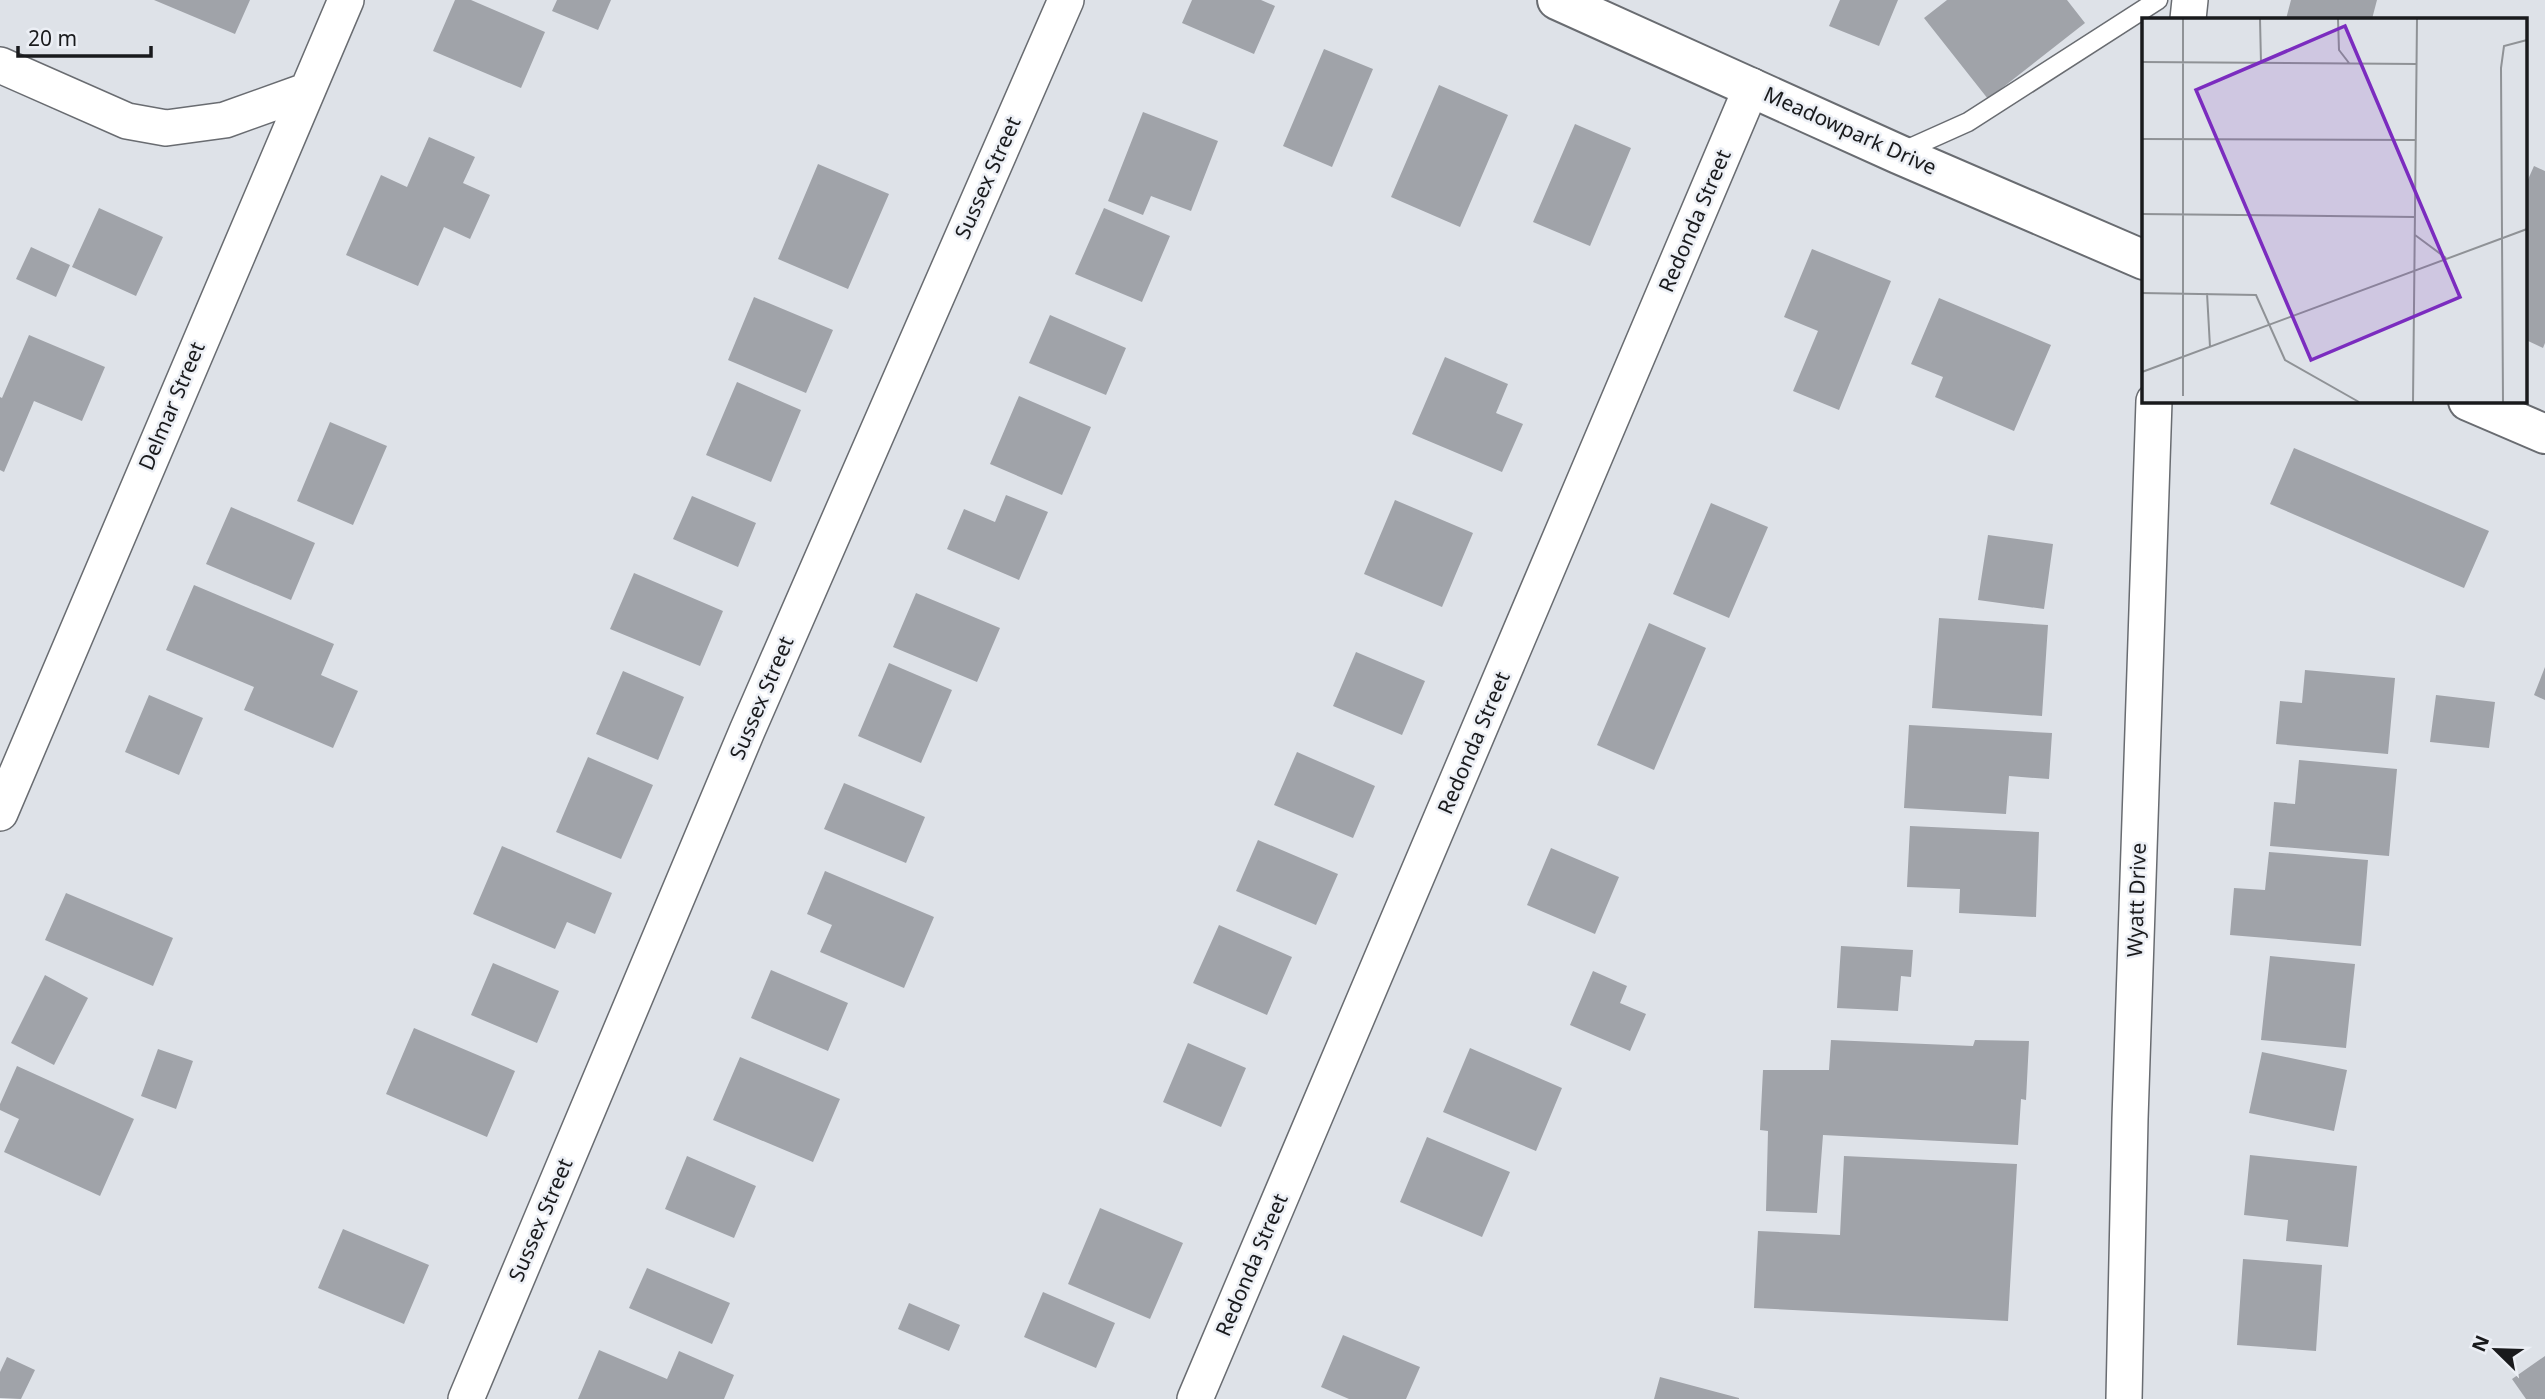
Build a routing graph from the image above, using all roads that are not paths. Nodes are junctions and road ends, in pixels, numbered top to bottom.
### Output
1 (346, 0) edge
2 (1066, 0) edge
3 (1557, 0) edge
4 (2158, 0) edge
5 (2190, 0) edge
6 (2188, 18) edge
7 (0, 65) edge
8 (1752, 86) junction
9 (306, 91) junction
10 (1898, 154) junction
11 (2142, 259) edge
12 (2154, 402) edge
13 (2470, 402) edge
14 (2545, 434) edge
15 (3, 799) edge
16 (466, 1399) edge
17 (1195, 1399) edge
18 (2124, 1399) edge

1 - 9 street, Delmar Street
2 - 16 street, Sussex Street
3 - 8 street, Meadowpark Drive
4 - 10 lane
5 - 6 street
7 - 9 street
8 - 10 street, Meadowpark Drive
8 - 17 street, Redonda Street
9 - 15 street, Delmar Street
10 - 11 street, Meadowpark Drive
12 - 18 street, Wyatt Drive
13 - 14 street

